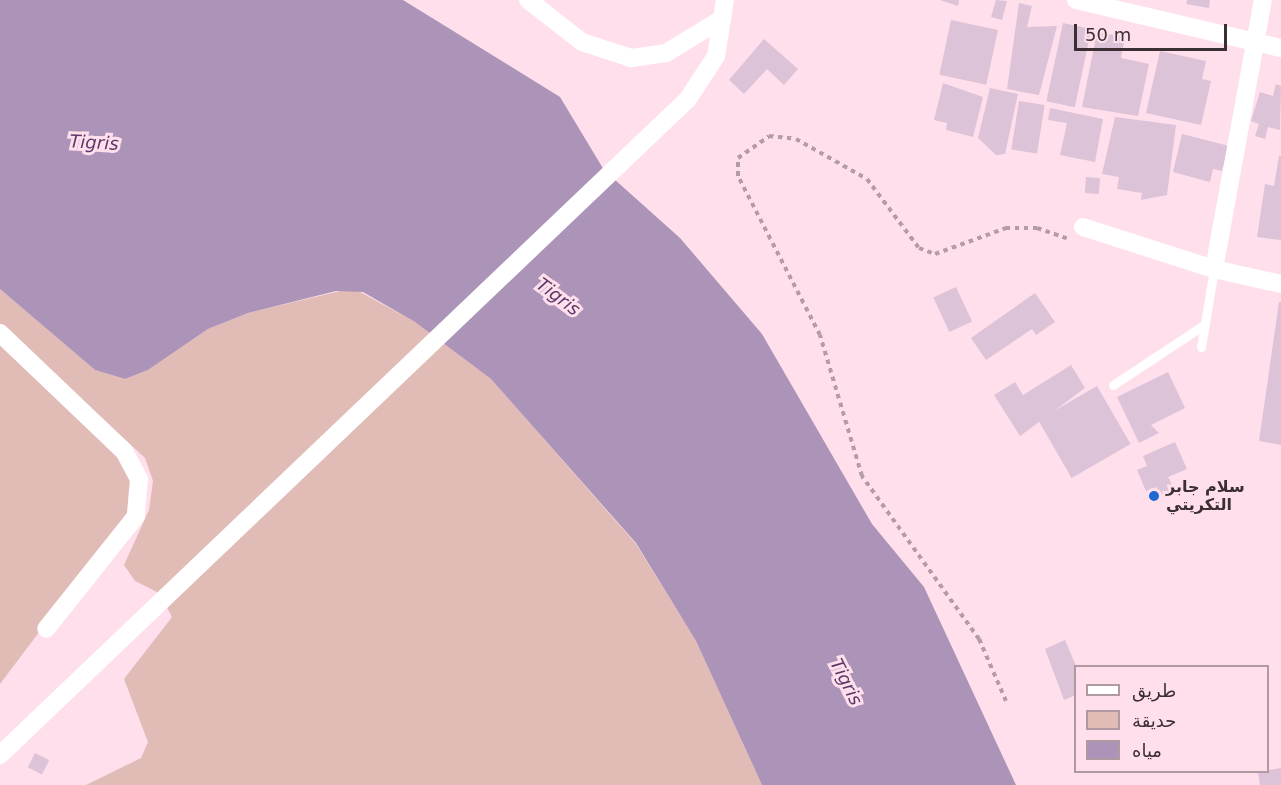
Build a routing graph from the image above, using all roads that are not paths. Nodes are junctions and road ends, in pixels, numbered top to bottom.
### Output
1 (528, 0) edge
2 (724, 0) edge
3 (1076, 0) edge
4 (1263, 0) edge
5 (1109, 4) edge
6 (722, 19) junction
7 (1254, 43) junction
8 (1281, 48) edge
9 (1083, 234) road end
10 (1214, 269) junction
11 (1281, 284) edge
12 (1206, 324) junction
13 (0, 333) edge
14 (1202, 347) dead end
15 (1113, 385) dead end
16 (46, 630) dead end
17 (0, 755) edge

1 - 6 street
2 - 6 street
3 - 5 street
4 - 7 street
5 - 7 street
6 - 17 street
7 - 8 street
7 - 10 street
9 - 10 street
10 - 11 street
10 - 12 lane
12 - 14 lane
12 - 15 lane
13 - 16 street

